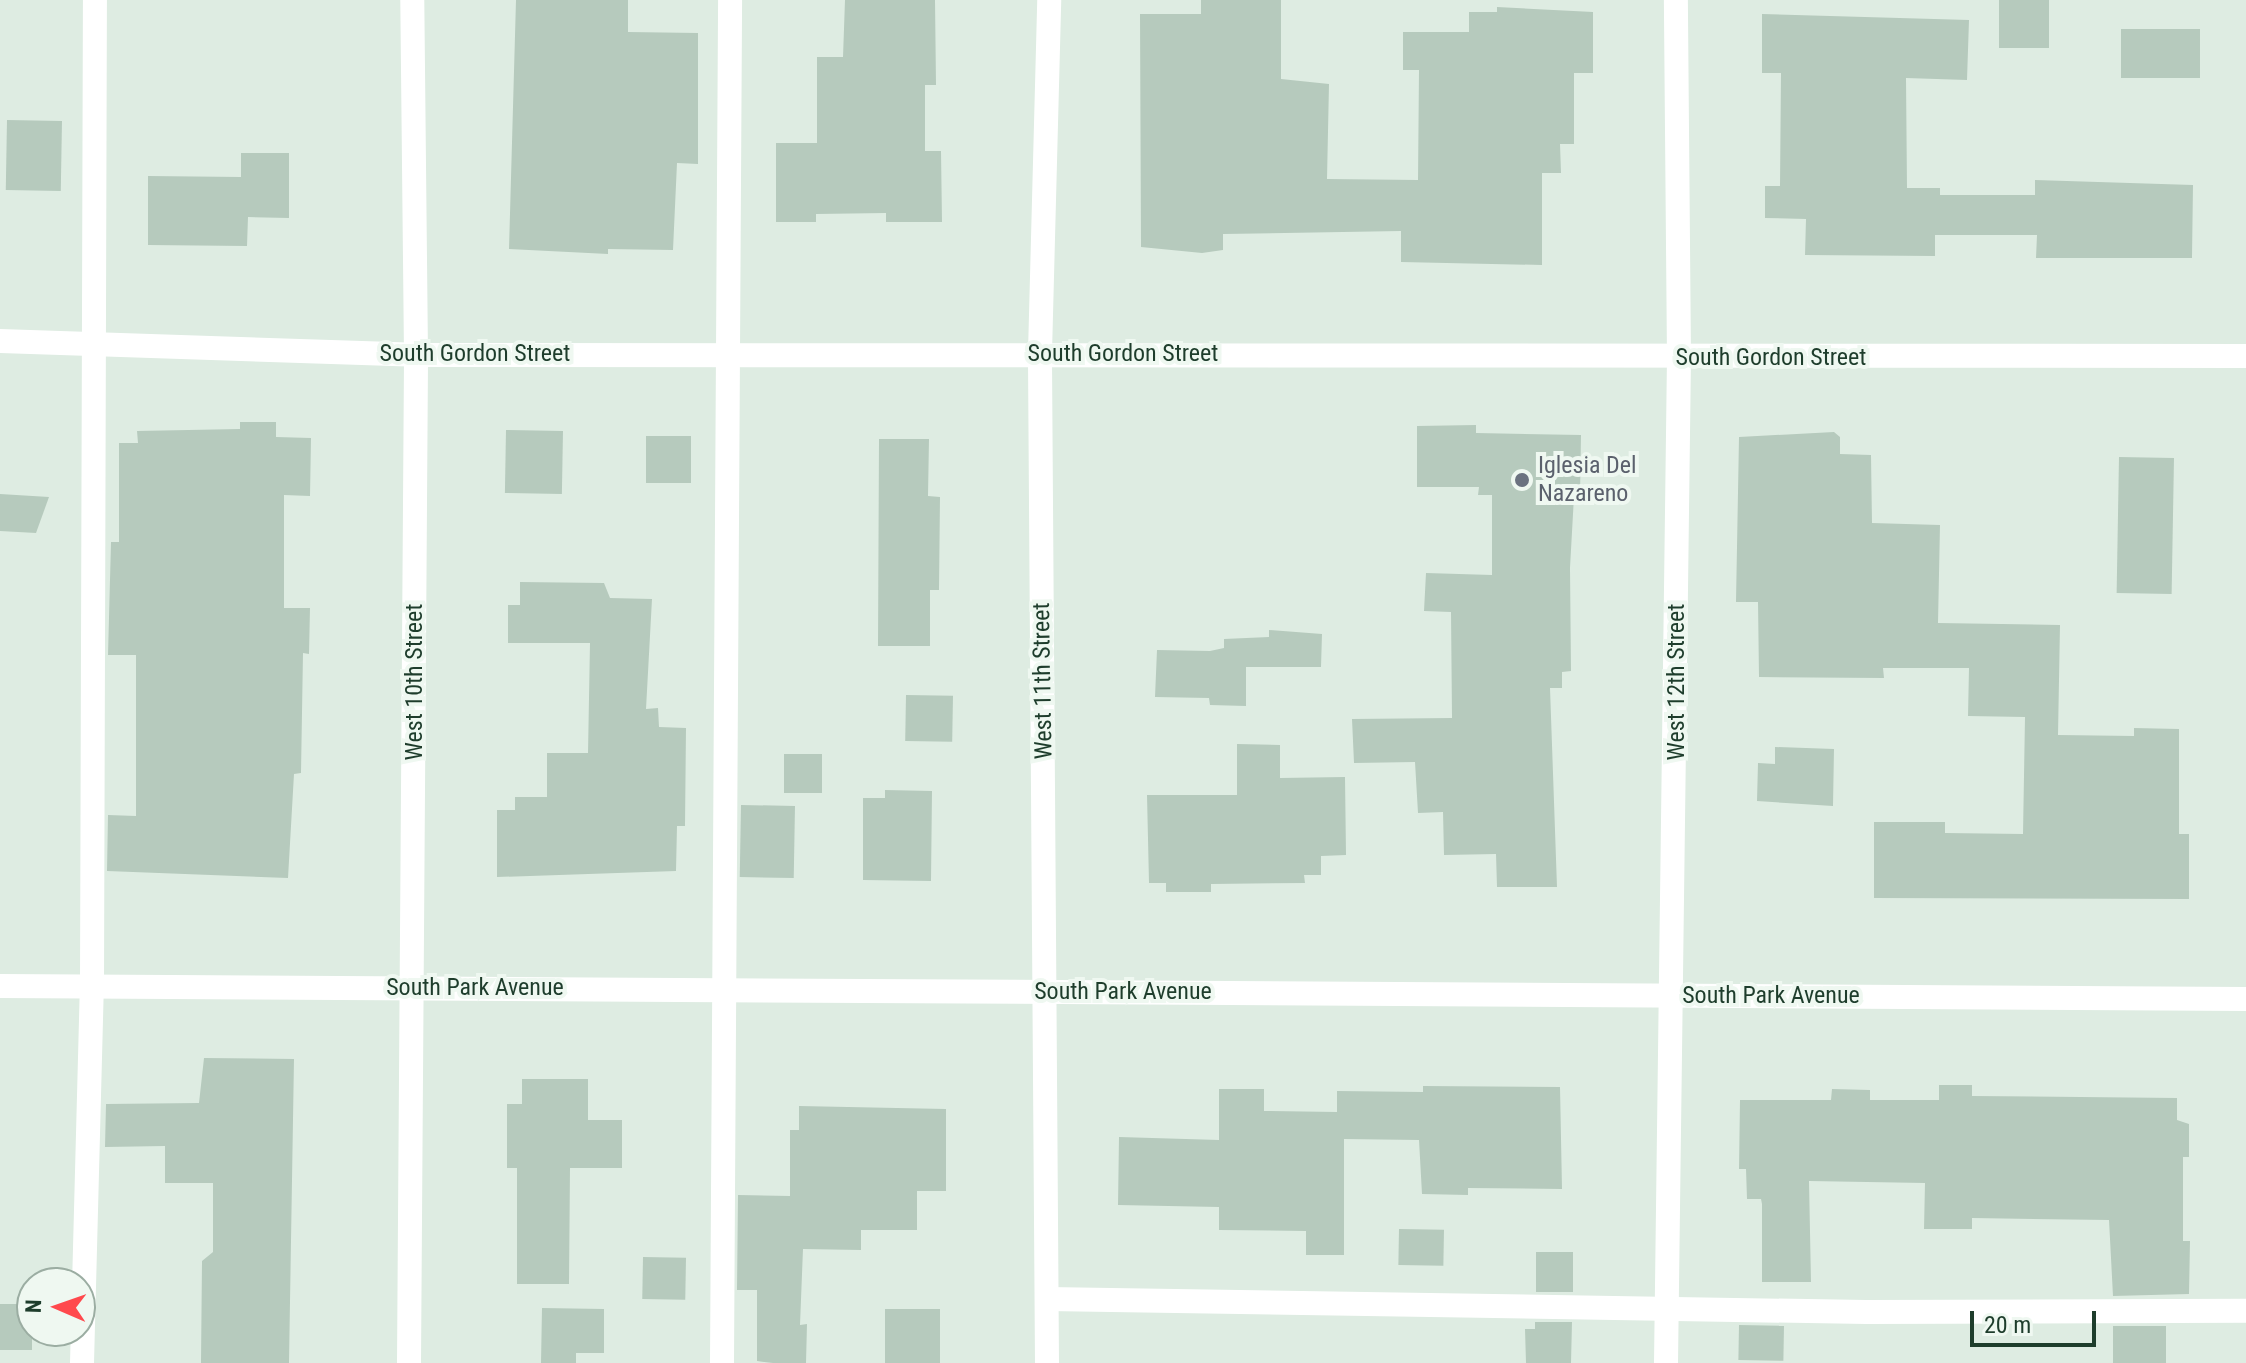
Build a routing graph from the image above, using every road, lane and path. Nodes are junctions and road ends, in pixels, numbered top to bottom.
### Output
1 (95, 0) edge
2 (412, 0) edge
3 (730, 0) edge
4 (1049, 0) edge
5 (1676, 0) edge
6 (0, 341) edge
7 (96, 344) junction
8 (1040, 353) junction
9 (731, 354) junction
10 (416, 355) junction
11 (2246, 356) edge
12 (1679, 359) junction
13 (92, 985) junction
14 (0, 986) edge
15 (414, 987) junction
16 (723, 989) junction
17 (1046, 992) junction
18 (1675, 995) junction
19 (2246, 999) edge
20 (1047, 1299) junction
21 (1667, 1306) junction
22 (2246, 1311) edge
23 (82, 1363) edge
24 (409, 1363) edge
25 (722, 1363) edge
26 (1047, 1363) edge
27 (1666, 1363) edge

1 - 7 street
2 - 10 street, West 10th Street
3 - 9 street
4 - 8 street, West 11th Street
5 - 12 street, West 12th Street
6 - 7 street, South Gordon Street
7 - 10 street, South Gordon Street
7 - 13 street
8 - 9 street, South Gordon Street
8 - 12 street, South Gordon Street
8 - 17 street, West 11th Street
9 - 10 street, South Gordon Street
9 - 16 street
10 - 15 street, West 10th Street
11 - 12 street, South Gordon Street
12 - 18 street, West 12th Street
13 - 14 street, South Park Avenue
13 - 15 street, South Park Avenue
13 - 23 street
15 - 16 street, South Park Avenue
15 - 24 street, West 10th Street
16 - 17 street, South Park Avenue
16 - 25 street
17 - 18 street, South Park Avenue
17 - 20 street, West 11th Street
18 - 19 street, South Park Avenue
18 - 21 street, West 12th Street
20 - 21 street
20 - 26 street, West 11th Street
21 - 22 street
21 - 27 street, West 12th Street

